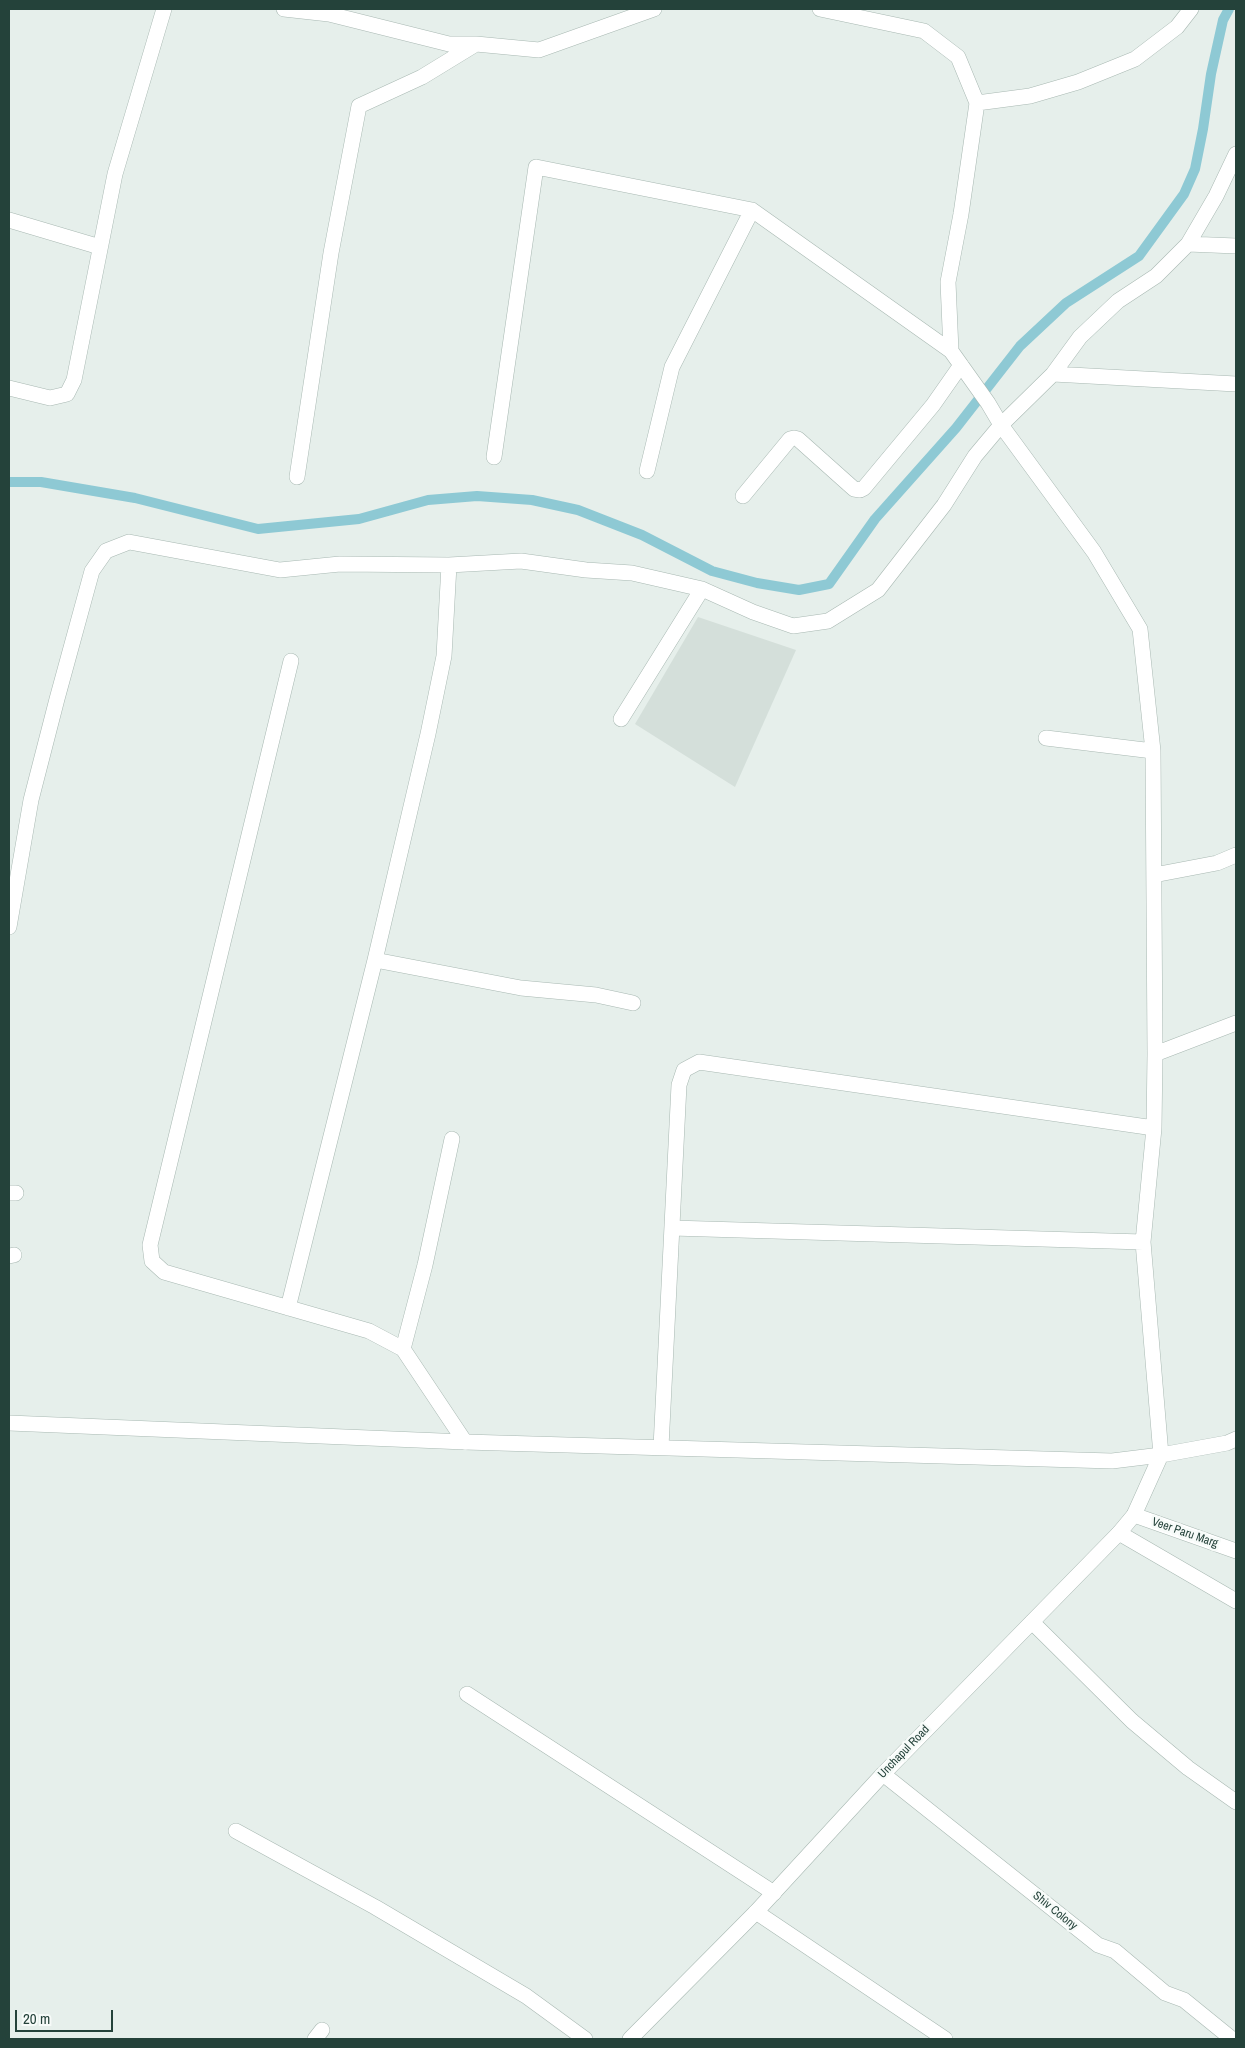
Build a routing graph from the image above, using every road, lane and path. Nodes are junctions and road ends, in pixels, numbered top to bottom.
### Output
1 (164, 9) edge
2 (284, 9) edge
3 (654, 9) edge
4 (820, 9) edge
5 (1192, 9) edge
6 (354, 15) edge
7 (476, 44) junction
8 (977, 103) junction
9 (1236, 154) edge
10 (752, 210) junction
11 (9, 220) edge
12 (1188, 244) junction
13 (1236, 246) edge
14 (100, 247) junction
15 (951, 351) junction
16 (961, 365) junction
17 (1053, 374) junction
18 (1236, 384) edge
19 (9, 388) edge
20 (1001, 425) junction
21 (494, 458) dead end
22 (647, 471) dead end
23 (297, 477) dead end
24 (743, 496) dead end
25 (449, 565) junction
26 (702, 588) junction
27 (291, 661) dead end
28 (621, 719) dead end
29 (1046, 738) dead end
30 (1153, 751) junction
31 (1236, 855) edge
32 (1154, 875) junction
33 (9, 927) edge
34 (375, 960) junction
35 (633, 1003) dead end
36 (1236, 1022) edge
37 (1155, 1054) junction
38 (1154, 1128) junction
39 (452, 1139) dead end
40 (672, 1228) junction
41 (1143, 1242) junction
42 (288, 1308) junction
43 (403, 1349) junction
44 (9, 1423) edge
45 (1236, 1439) edge
46 (465, 1442) junction
47 (661, 1447) junction
48 (1160, 1454) junction
49 (1134, 1515) junction
50 (1119, 1534) junction
51 (1236, 1551) edge
52 (1236, 1601) edge
53 (1032, 1622) junction
54 (467, 1694) dead end
55 (883, 1774) junction
56 (1236, 1802) edge
57 (236, 1831) dead end
58 (774, 1893) junction
59 (756, 1912) junction
60 (585, 2039) edge
61 (630, 2039) edge
62 (945, 2039) edge
63 (1232, 2039) edge

1 - 14 street
2 - 6 street
3 - 7 street
4 - 8 street
5 - 8 street
6 - 7 street
7 - 23 street
8 - 15 street
9 - 12 street
10 - 15 street
10 - 21 street
10 - 22 street
11 - 14 street
12 - 13 street
12 - 17 street
14 - 19 street
15 - 16 street
16 - 20 street
16 - 24 street
17 - 18 street
17 - 20 street
20 - 26 street
20 - 30 street
25 - 26 street
25 - 33 street
25 - 34 street
26 - 28 street
27 - 42 street
29 - 30 street
30 - 32 street
31 - 32 street
32 - 37 street
34 - 35 street
34 - 42 street
36 - 37 street
37 - 38 street
38 - 40 street
38 - 41 street
39 - 43 street
40 - 41 street
40 - 47 street
41 - 48 street
42 - 43 street
43 - 46 street
44 - 46 street
45 - 48 street
46 - 47 street
47 - 48 street
48 - 49 street, Unchapul Road
49 - 50 street, Unchapul Road
49 - 51 street, Veer Paru Marg
50 - 52 street
50 - 53 street, Unchapul Road
53 - 55 street, Unchapul Road
53 - 56 street
54 - 58 street
55 - 58 street, Unchapul Road
55 - 63 street, Shiv Colony
57 - 60 street
58 - 59 street, Unchapul Road
59 - 61 street, Unchapul Road
59 - 62 street

